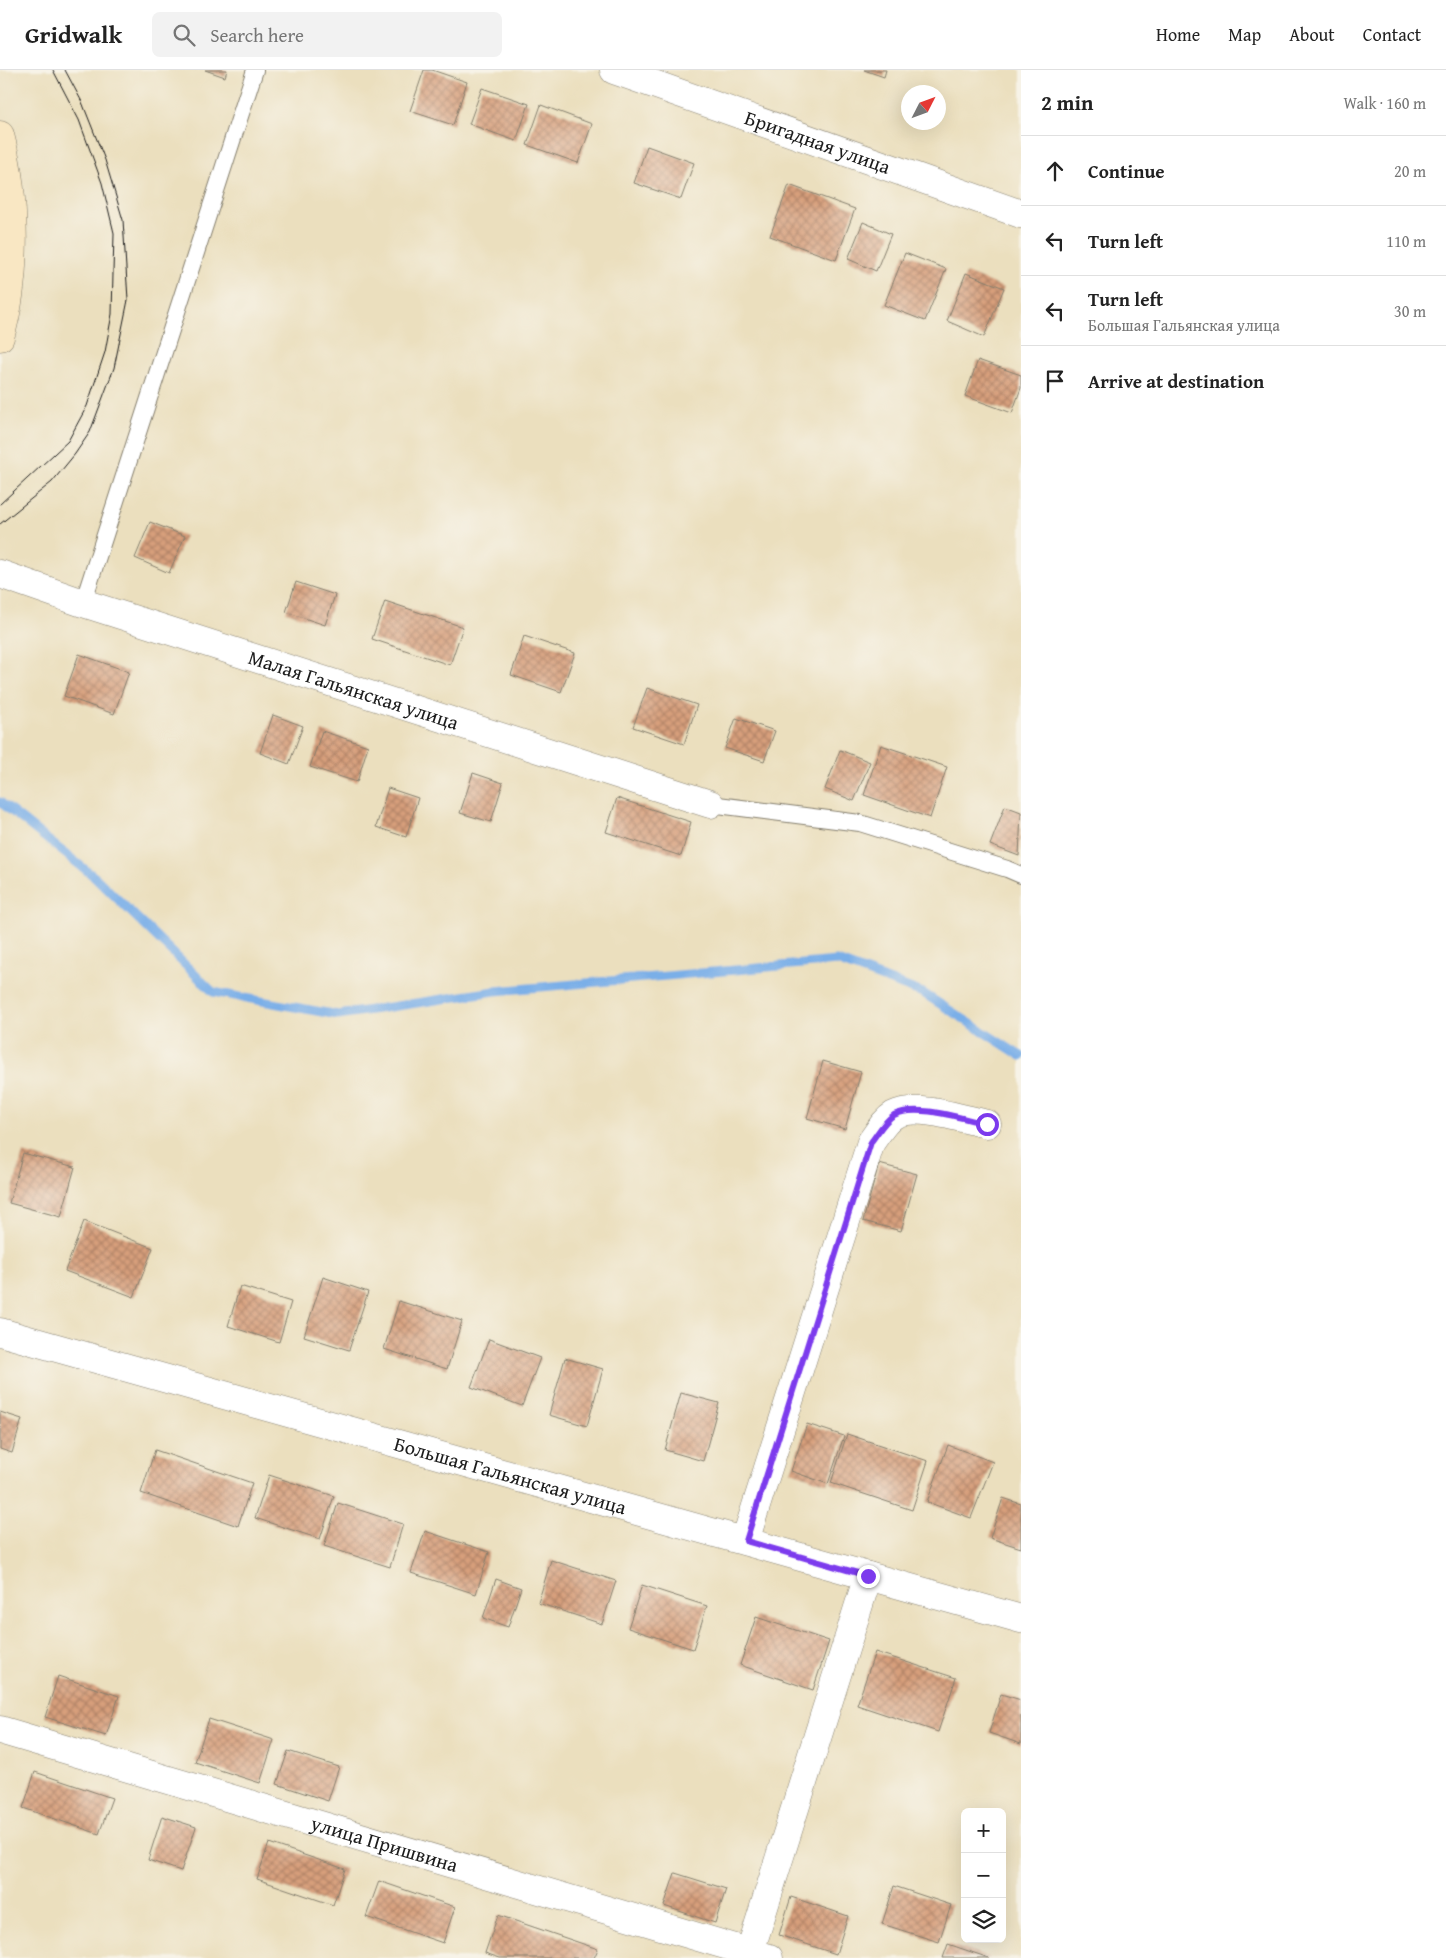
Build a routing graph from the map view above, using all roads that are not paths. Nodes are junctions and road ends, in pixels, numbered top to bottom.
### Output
1 (255, 70) edge
2 (614, 70) edge
3 (0, 135) edge
4 (1021, 214) edge
5 (0, 337) edge
6 (0, 574) edge
7 (83, 602) junction
8 (710, 804) joint
9 (1021, 875) edge
10 (987, 1124) dead end
11 (0, 1332) edge
12 (746, 1541) junction
13 (868, 1576) junction
14 (1021, 1619) edge
15 (0, 1730) edge
16 (756, 1956) edge

1 - 7 lane
2 - 4 street, Бригадная улица
3 - 5 main road
6 - 7 street, Малая Гальянская улица
7 - 8 street, Малая Гальянская улица
8 - 9 lane
10 - 12 street
11 - 12 street, Большая Гальянская улица
12 - 13 street, Большая Гальянская улица
13 - 14 street, Большая Гальянская улица
13 - 16 street
15 - 16 street, улица Пришвина

